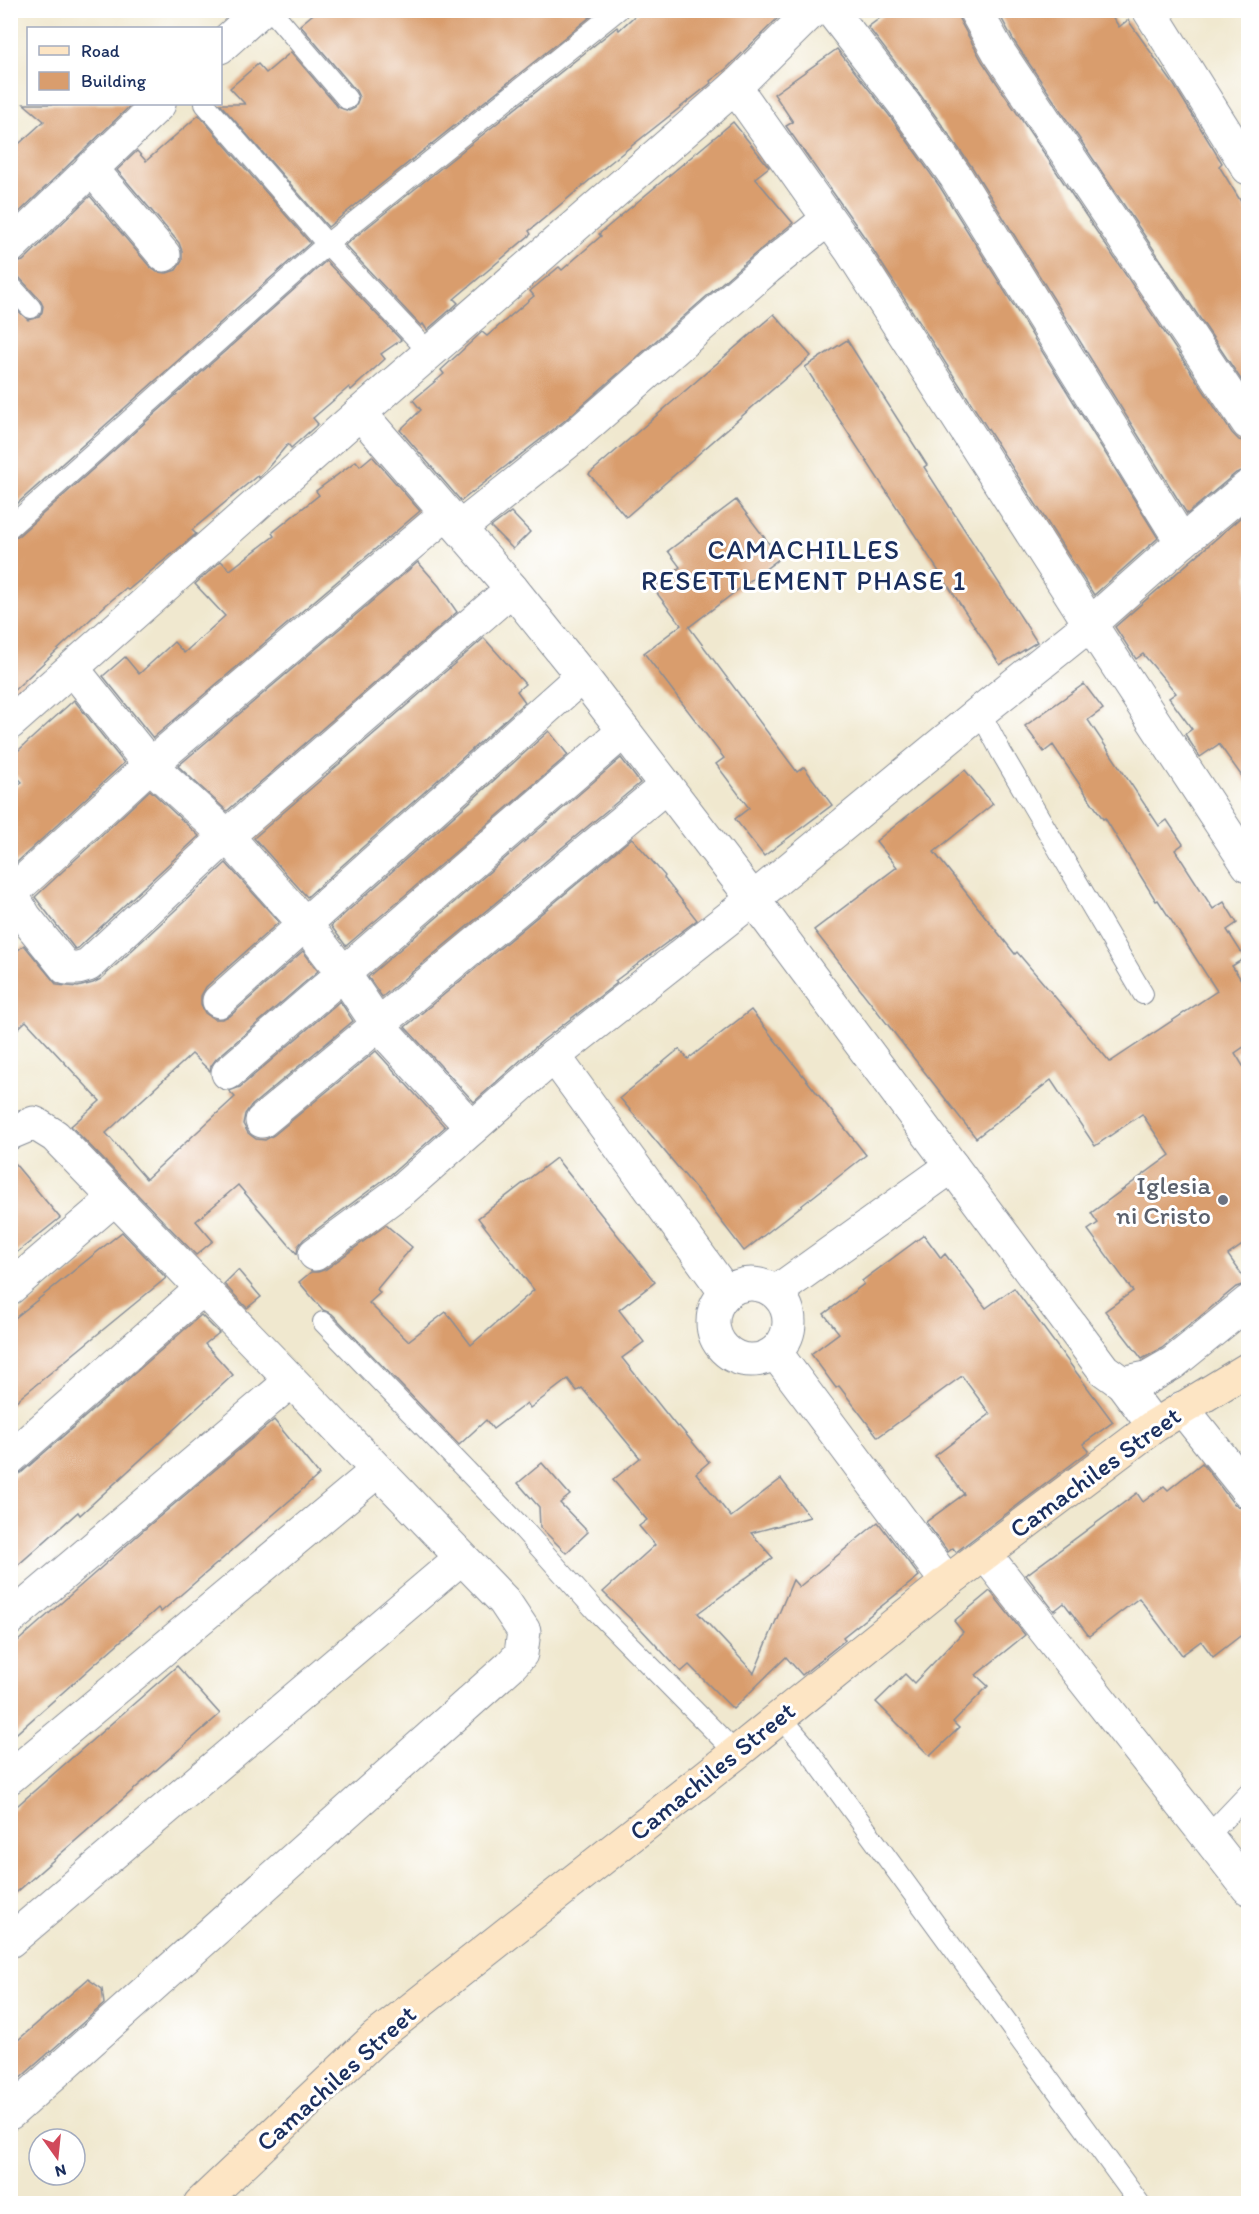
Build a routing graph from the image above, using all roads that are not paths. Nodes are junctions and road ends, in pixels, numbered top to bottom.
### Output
1 (261, 10) edge
2 (271, 10) edge
3 (618, 10) edge
4 (813, 10) edge
5 (831, 10) edge
6 (975, 10) edge
7 (1149, 10) edge
8 (222, 45) edge
9 (735, 87) junction
10 (347, 99) dead end
11 (158, 105) edge
12 (206, 105) edge
13 (91, 168) junction
14 (1248, 168) edge
15 (828, 219) junction
16 (327, 244) junction
17 (10, 247) edge
18 (164, 255) dead end
19 (10, 285) edge
20 (31, 308) dead end
21 (430, 353) junction
22 (360, 413) junction
23 (1248, 423) edge
24 (1248, 487) edge
25 (453, 521) junction
26 (10, 527) edge
27 (1182, 542) junction
28 (512, 589) junction
29 (1090, 624) junction
30 (73, 669) junction
31 (582, 676) junction
32 (980, 712) junction
33 (12, 720) edge
34 (624, 731) junction
35 (150, 765) junction
36 (666, 786) junction
37 (227, 836) junction
38 (1248, 865) edge
39 (753, 899) junction
40 (14, 908) edge
41 (305, 924) junction
42 (344, 974) junction
43 (1143, 994) dead end
44 (219, 1001) dead end
45 (379, 1026) junction
46 (554, 1056) junction
47 (228, 1073) dead end
48 (262, 1121) dead end
49 (472, 1128) junction
50 (10, 1133) edge
51 (952, 1166) junction
52 (115, 1198) junction
53 (315, 1254) dead end
54 (10, 1288) edge
55 (202, 1289) junction
56 (776, 1292) junction
57 (726, 1293) junction
58 (1248, 1302) edge
59 (323, 1322) dead end
60 (776, 1352) junction
61 (1248, 1369) edge
62 (291, 1381) junction
63 (1122, 1383) junction
64 (1182, 1408) junction
65 (1154, 1426) junction
66 (11, 1455) edge
67 (377, 1471) junction
68 (1248, 1491) edge
69 (985, 1554) junction
70 (461, 1558) junction
71 (946, 1582) junction
72 (10, 1619) edge
73 (780, 1716) junction
74 (736, 1753) junction
75 (10, 1777) edge
76 (1248, 1794) edge
77 (1207, 1837) junction
78 (1248, 1888) edge
79 (10, 1941) edge
80 (10, 2113) edge
81 (200, 2204) edge
82 (1140, 2204) edge

1 - 8 street
2 - 10 lane
3 - 16 lane
4 - 9 street
5 - 27 street
6 - 23 street
7 - 14 street
9 - 15 street
9 - 21 street
11 - 13 street
12 - 16 lane
13 - 17 street
13 - 18 street
15 - 25 street
15 - 29 street
16 - 21 lane
16 - 26 lane
19 - 20 lane
21 - 22 street
22 - 25 street
22 - 30 street
24 - 27 street
25 - 28 street
25 - 35 street
27 - 29 street
28 - 31 street
28 - 37 street
29 - 32 street
29 - 38 street
30 - 33 street
30 - 35 street
31 - 34 street
31 - 41 street
32 - 39 street
32 - 43 lane
34 - 36 street
34 - 42 street
35 - 37 street
35 - 40 street
36 - 39 street
36 - 45 street
37 - 40 street
37 - 41 street
39 - 46 street
39 - 51 street
41 - 42 street
41 - 44 street
42 - 45 street
42 - 47 street
45 - 48 street
45 - 49 street
46 - 49 street
46 - 57 street
49 - 53 street
50 - 52 street
51 - 56 street
51 - 63 street
52 - 54 street
52 - 55 street
55 - 62 street
55 - 66 street
56 - 57 street
56 - 60 street
57 - 60 street
58 - 63 street
59 - 74 lane
60 - 71 street
61 - 64 street, Camachiles Street
62 - 67 street
62 - 72 street
63 - 65 street
64 - 65 street, Camachiles Street
64 - 68 street
65 - 69 street, Camachiles Street
67 - 70 street
67 - 75 street
69 - 71 street, Camachiles Street
69 - 77 street
70 - 79 street
70 - 80 street
71 - 73 street, Camachiles Street
73 - 74 street, Camachiles Street
73 - 82 lane
74 - 81 street, Camachiles Street
76 - 77 lane
77 - 78 street

